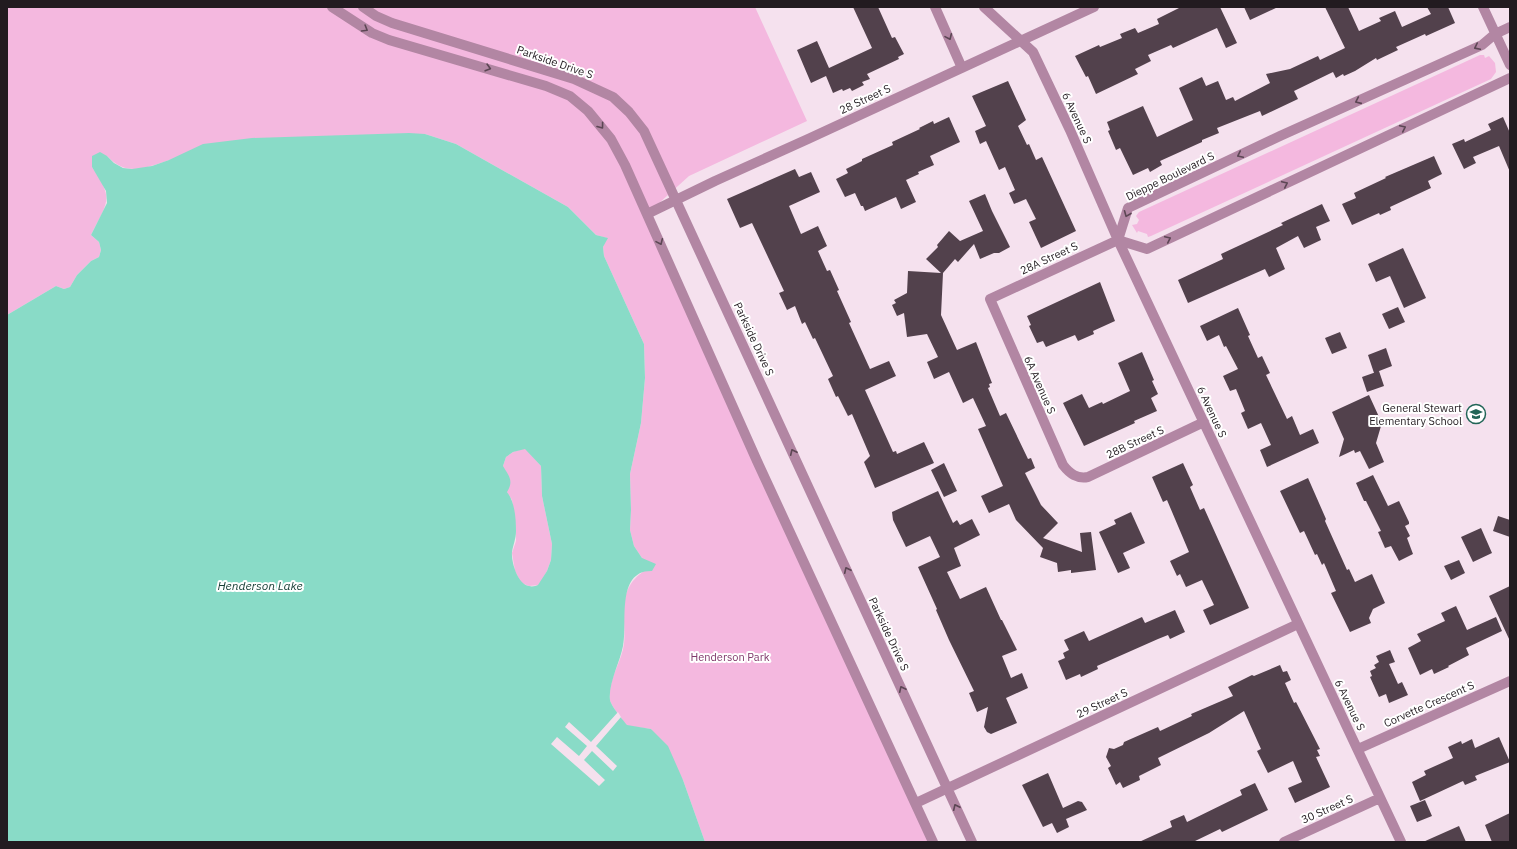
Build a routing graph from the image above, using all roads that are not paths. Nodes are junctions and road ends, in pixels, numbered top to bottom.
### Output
1 (332, 7) edge
2 (363, 7) edge
3 (935, 7) edge
4 (984, 7) edge
5 (1094, 7) edge
6 (1483, 7) edge
7 (1510, 27) edge
8 (1495, 34) junction
9 (1021, 40) junction
10 (1510, 65) edge
11 (962, 68) junction
12 (1510, 78) edge
13 (676, 199) junction
14 (647, 214) junction
15 (1118, 240) junction
16 (990, 299) joint
17 (1204, 422) junction
18 (1075, 476) joint
19 (1298, 624) junction
20 (1510, 681) edge
21 (1358, 749) junction
22 (948, 788) junction
23 (1380, 798) junction
24 (916, 803) junction
25 (933, 842) edge
26 (972, 842) edge
27 (1284, 842) edge
28 (1401, 842) edge

1 -> 14 street
2 - 13 street, Parkside Drive S
3 -> 11 street
4 - 9 street, 6 Avenue S
5 - 9 street, 28 Street S
6 - 8 street
7 - 8 street, Dieppe Boulevard S
8 - 10 street
8 -> 15 street, Dieppe Boulevard S
9 - 11 street, 28 Street S
9 - 15 street, 6 Avenue S
11 - 13 street, 28 Street S
15 -> 12 street
13 - 14 street, 28 Street S
22 -> 13 street, Parkside Drive S
14 -> 24 street
15 - 16 street, 28A Street S
15 - 17 street, 6 Avenue S
16 - 18 street, 6A Avenue S
17 - 18 street, 28B Street S
17 - 19 street, 6 Avenue S
19 - 21 street, 6 Avenue S
19 - 22 street, 29 Street S
20 - 21 street, Corvette Crescent S
21 - 23 street, 6 Avenue S
22 - 24 street, 29 Street S
26 -> 22 street, Parkside Drive S
23 - 27 street, 30 Street S
23 - 28 street, 6 Avenue S
24 - 25 street

